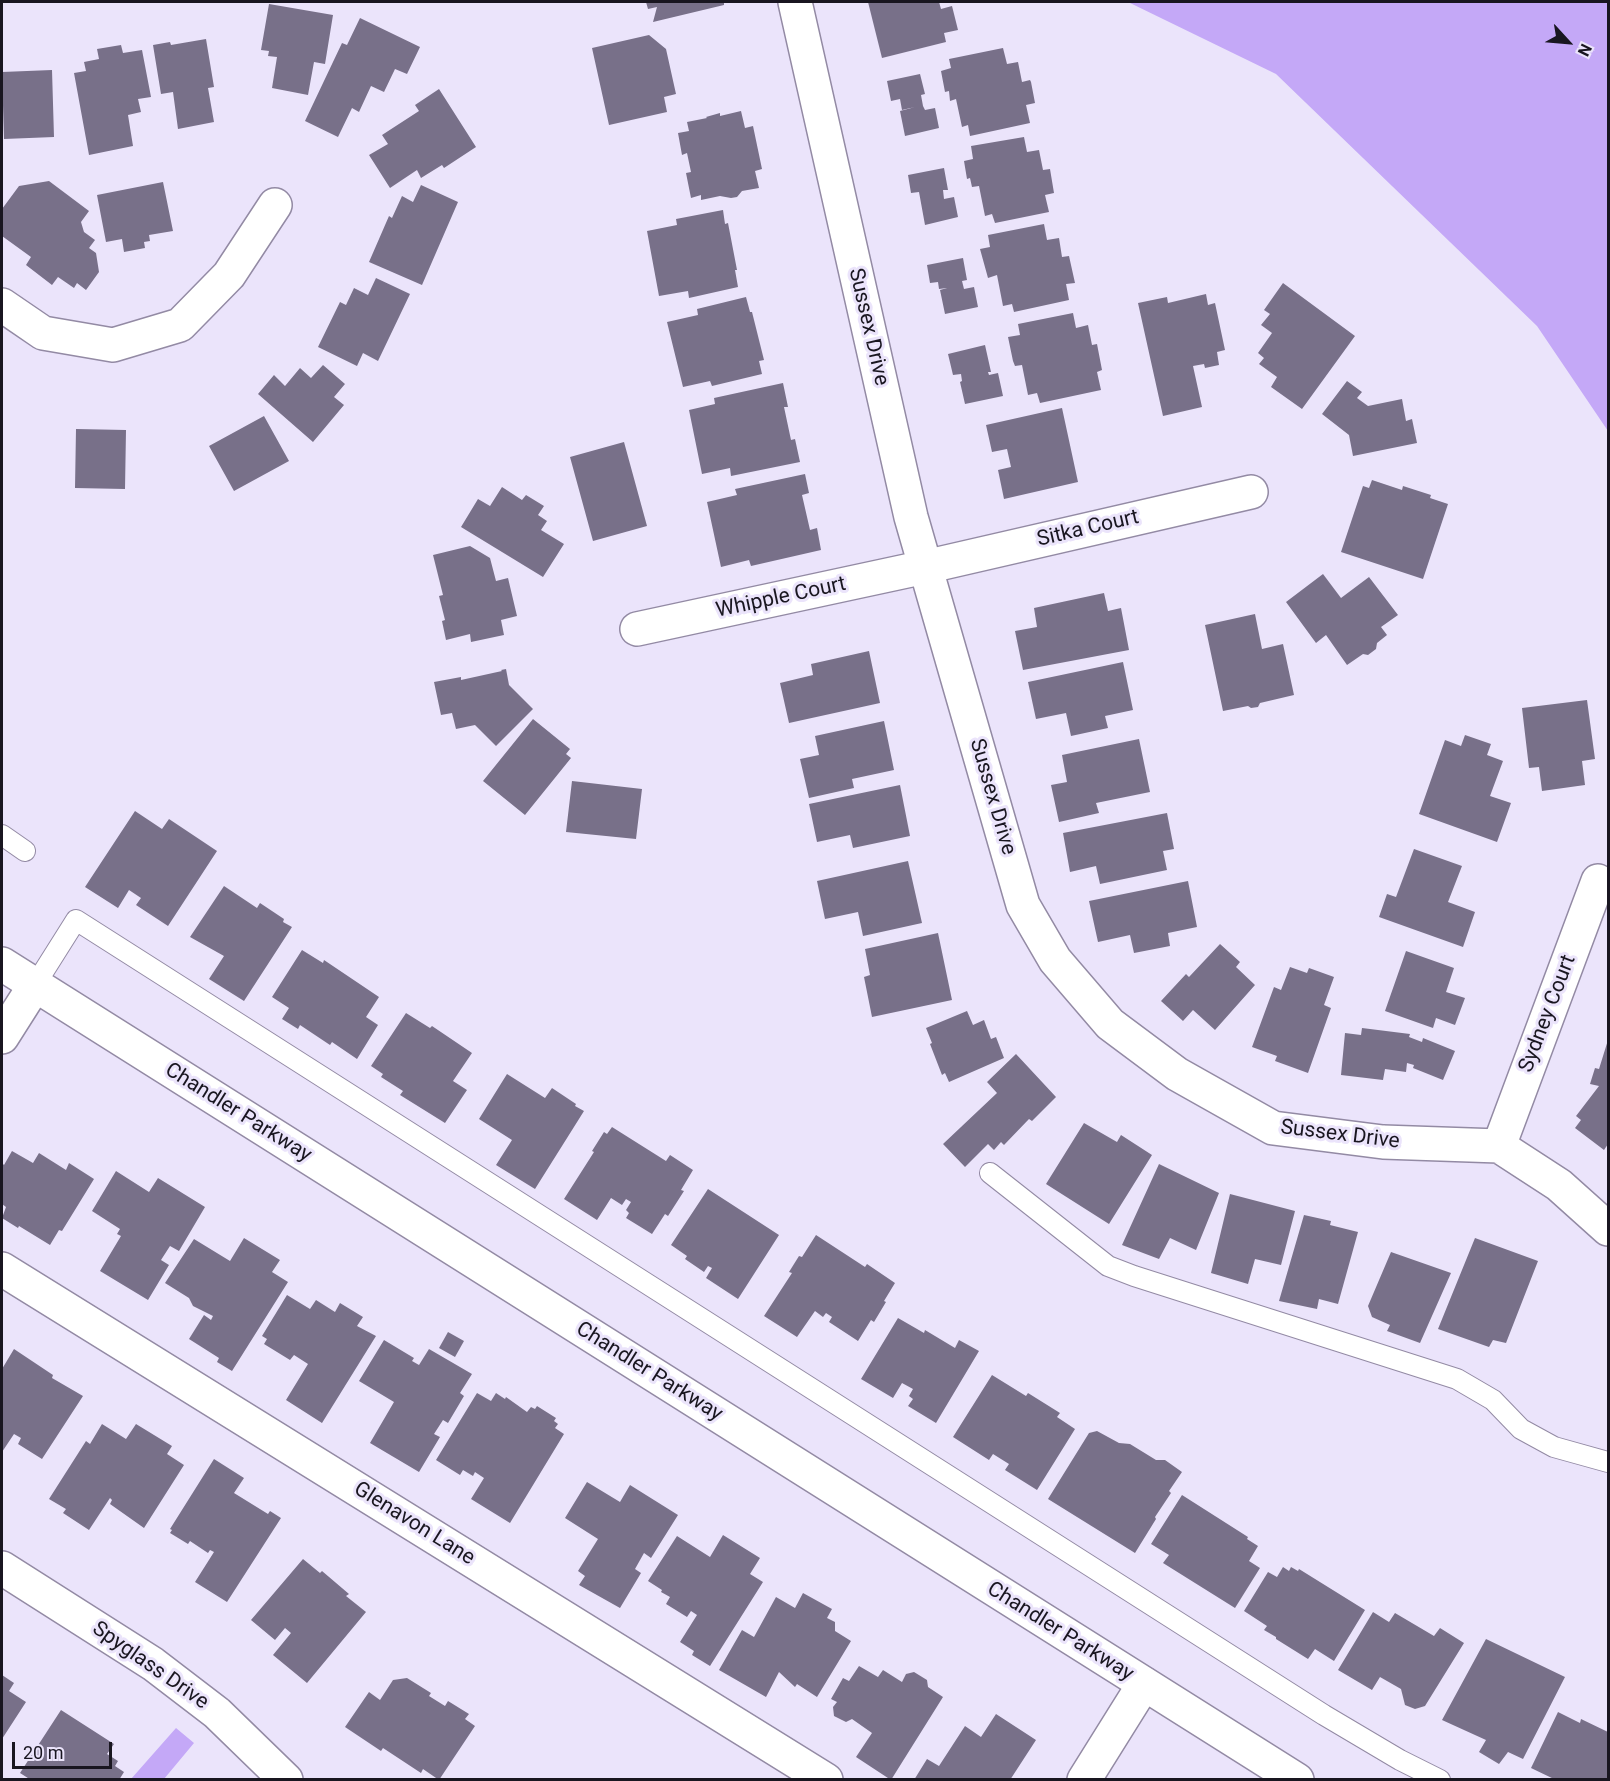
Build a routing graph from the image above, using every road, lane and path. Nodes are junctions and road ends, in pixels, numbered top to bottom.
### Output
1 (795, 2) edge
2 (275, 206) dead end
3 (2, 305) edge
4 (1251, 492) dead end
5 (925, 567) junction
6 (637, 629) dead end
7 (2, 835) edge
8 (25, 851) dead end
9 (1603, 887) edge
10 (2, 964) edge
11 (34, 985) junction
12 (2, 1037) edge
13 (1499, 1146) junction
14 (990, 1173) dead end
15 (1608, 1229) edge
16 (2, 1269) edge
17 (1608, 1462) edge
18 (2, 1568) edge
19 (1144, 1684) junction
20 (286, 1779) edge
21 (826, 1779) edge
22 (1084, 1779) edge
23 (1297, 1779) edge
24 (1440, 1779) edge

1 - 5 street, Sussex Drive
2 - 3 street
4 - 5 street, Sitka Court
5 - 6 street, Whipple Court
5 - 13 street, Sussex Drive
7 - 8 lane
9 - 13 street, Sydney Court
10 - 11 street, Chandler Parkway
11 - 12 street
11 - 19 street, Chandler Parkway
11 - 24 lane
13 - 15 street
14 - 17 lane
16 - 21 street, Glenavon Lane
18 - 20 street, Spyglass Drive
19 - 22 street
19 - 23 street, Chandler Parkway

